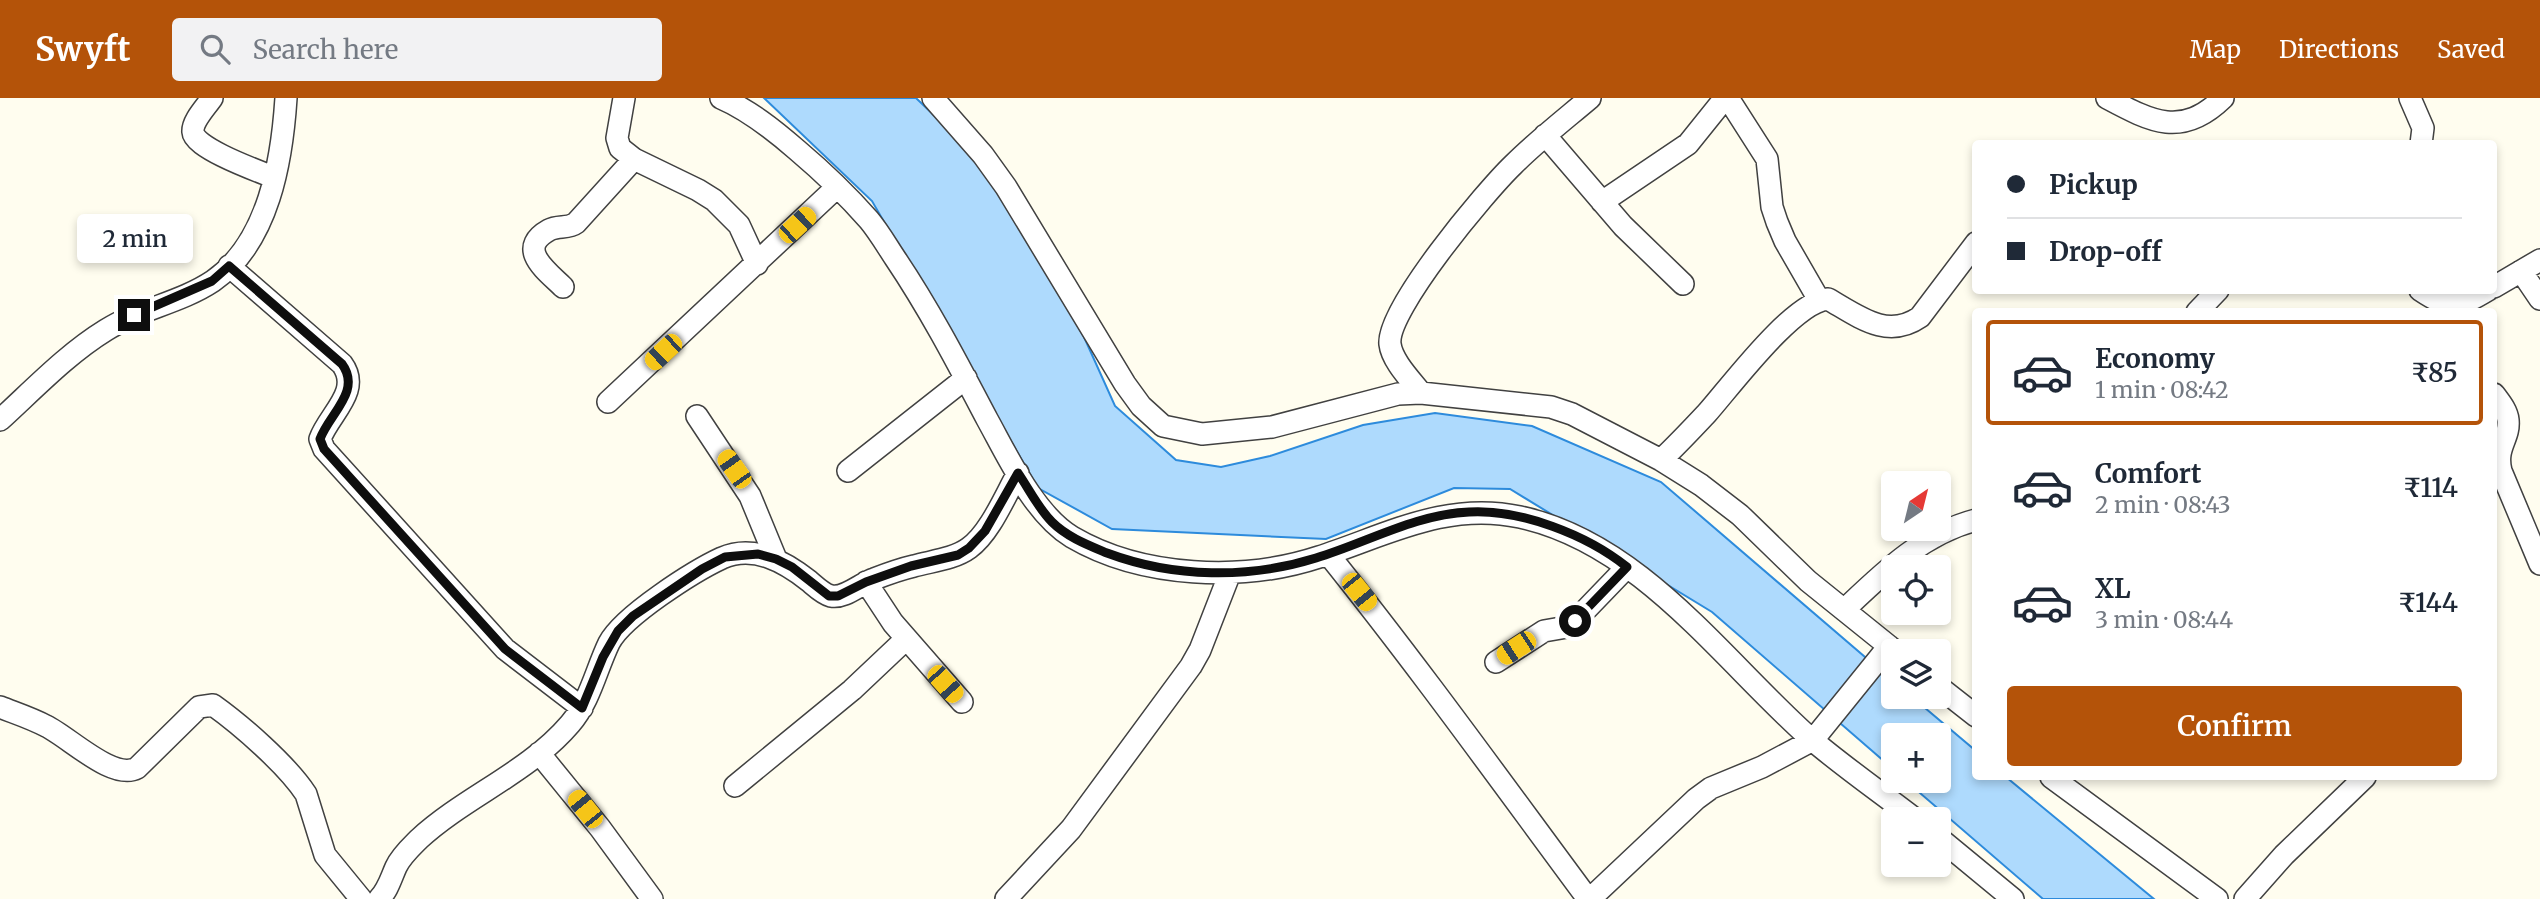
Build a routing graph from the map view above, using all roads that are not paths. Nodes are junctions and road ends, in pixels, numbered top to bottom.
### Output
1 (212, 98) edge
2 (286, 98) edge
3 (624, 98) edge
4 (721, 98) edge
5 (933, 98) edge
6 (1590, 98) edge
7 (1727, 98) edge
8 (2108, 98) edge
9 (2223, 98) edge
10 (2410, 98) edge
11 (1545, 135) junction
12 (2422, 140) edge
13 (634, 159) junction
14 (273, 177) junction
15 (837, 187) junction
16 (1602, 201) junction
17 (1972, 248) edge
18 (2540, 260) edge
19 (757, 264) junction
20 (229, 266) junction
21 (2521, 271) junction
22 (1684, 284) dead end
23 (2497, 285) edge
24 (563, 287) dead end
25 (2214, 294) edge
26 (2426, 294) edge
27 (2480, 294) edge
28 (2540, 299) edge
29 (1819, 300) junction
30 (2201, 308) edge
31 (2445, 308) edge
32 (2452, 308) edge
33 (966, 378) junction
34 (1421, 393) junction
35 (2497, 399) edge
36 (608, 402) dead end
37 (698, 416) dead end
38 (0, 419) edge
39 (2497, 457) edge
40 (2497, 457) edge
41 (1661, 460) junction
42 (848, 471) dead end
43 (1018, 473) junction
44 (1972, 521) edge
45 (1328, 554) junction
46 (776, 559) junction
47 (2540, 564) edge
48 (1627, 567) junction
49 (1230, 573) junction
50 (866, 582) junction
51 (1844, 610) junction
52 (906, 639) junction
53 (1881, 644) edge
54 (1881, 659) edge
55 (1496, 662) dead end
56 (1951, 696) edge
57 (962, 702) dead end
58 (0, 707) edge
59 (582, 708) junction
60 (1972, 713) edge
61 (1815, 737) junction
62 (540, 752) junction
63 (2055, 780) edge
64 (2362, 780) edge
65 (735, 786) dead end
66 (1900, 807) edge
67 (1951, 849) edge
68 (2003, 896) edge
69 (360, 899) edge
70 (379, 899) edge
71 (652, 899) edge
72 (1006, 899) edge
73 (1589, 899) edge
74 (2217, 899) edge
75 (2245, 899) edge

1 - 14 street
2 - 14 street
3 - 13 street
4 - 15 street
5 - 34 street
6 - 11 street
7 - 16 street
7 - 29 street
8 - 9 street
10 - 12 street
11 - 16 street
11 - 34 street
13 - 19 street
13 - 24 street
14 - 20 street
15 - 19 street
15 - 33 street
16 - 22 street
17 - 29 street
18 - 21 street
19 - 36 street
20 - 38 street
20 - 59 street
21 - 23 street
21 - 28 street
25 - 30 street
26 - 31 street
27 - 32 street
29 - 41 street
33 - 42 street
33 - 43 street
34 - 41 street
35 - 39 street
37 - 46 street
40 - 47 street
41 - 51 street
43 - 49 street
43 - 50 street
44 - 51 street
45 - 48 street
45 - 49 street
45 - 73 street
46 - 50 street
46 - 59 street
48 - 55 street
48 - 61 street
49 - 72 street
50 - 52 street
51 - 53 street
52 - 57 street
52 - 65 street
54 - 61 street
56 - 60 street
58 - 69 street
59 - 62 street
61 - 66 street
61 - 73 street
62 - 70 street
62 - 71 street
63 - 74 street
64 - 75 street
67 - 68 street

